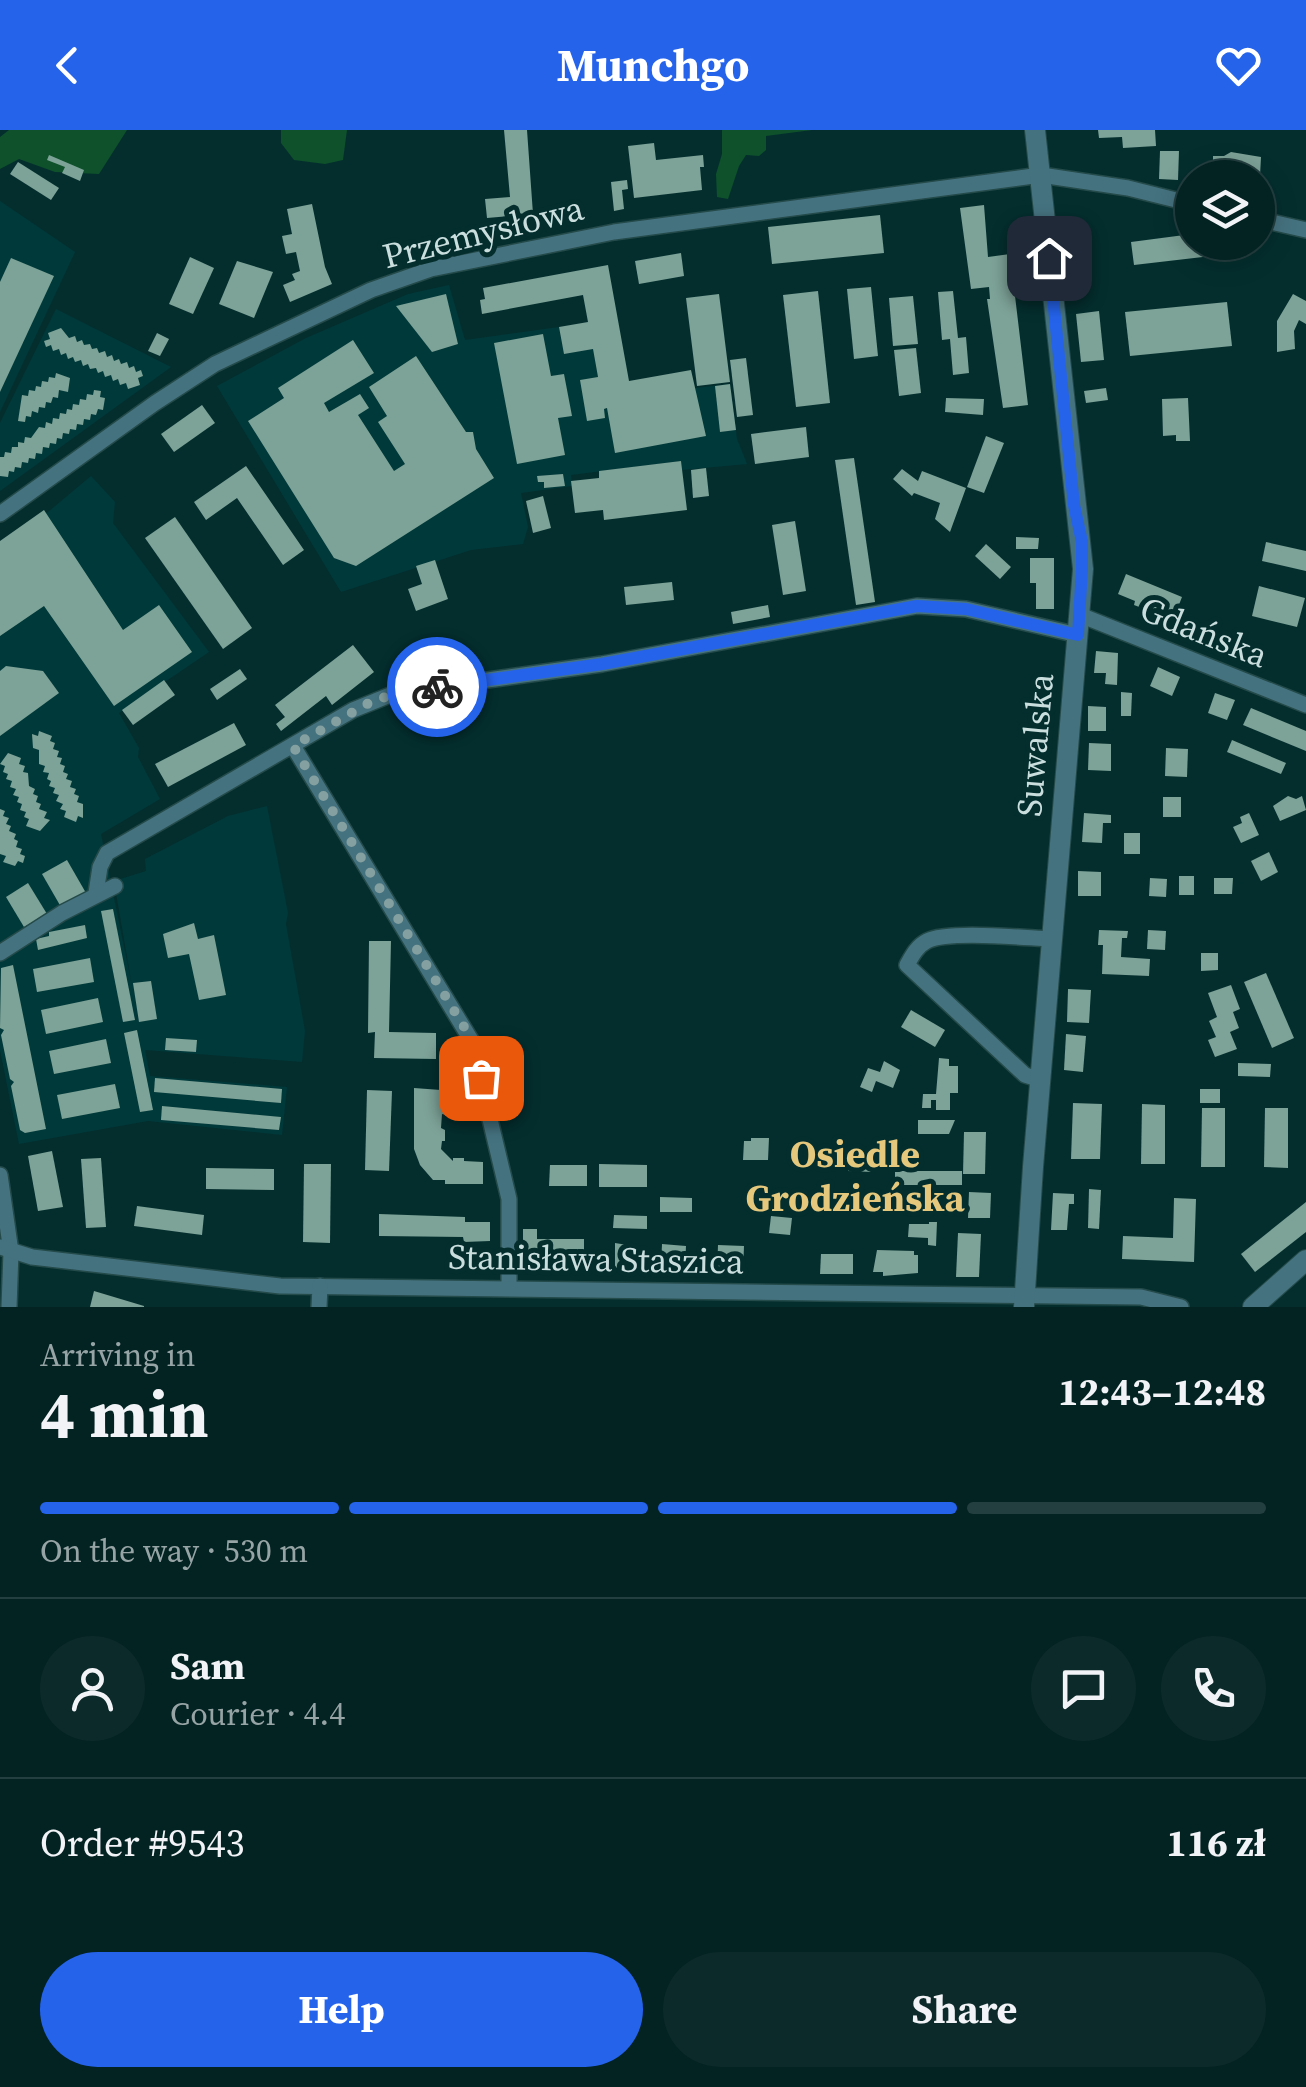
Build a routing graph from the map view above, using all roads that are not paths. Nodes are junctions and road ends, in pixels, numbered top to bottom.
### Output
1 (1036, 130) edge
2 (1041, 175) junction
3 (1175, 200) edge
4 (1275, 223) edge
5 (1306, 230) edge
6 (0, 514) edge
7 (1079, 625) junction
8 (1306, 705) edge
9 (293, 746) junction
10 (115, 886) dead end
11 (96, 893) junction
12 (1052, 939) junction
13 (0, 953) edge
14 (1041, 1080) junction
15 (0, 1175) edge
16 (5, 1249) edge
17 (1306, 1260) edge
18 (320, 1286) junction
19 (513, 1288) junction
20 (1025, 1302) edge
21 (9, 1307) edge
22 (319, 1307) edge
23 (518, 1307) edge
24 (1181, 1307) edge
25 (1253, 1307) edge

1 - 2 street, Suwalska
2 - 3 street, Przemysłowa
2 - 6 street, Przemysłowa
2 - 7 street, Suwalska
4 - 5 street
7 - 8 street, Gdańska
7 - 9 street, Gdańska
7 - 12 street, Suwalska
9 - 11 street, Gdańska
9 - 19 street
10 - 11 street
11 - 13 street
12 - 14 street, Suwalska
12 - 14 street
14 - 20 street, Suwalska
15 - 16 street
16 - 18 street, Stanisława Staszica
16 - 21 street
17 - 25 street
18 - 19 street, Stanisława Staszica
18 - 22 street
19 - 20 street, Stanisława Staszica
19 - 23 street
20 - 24 street, Stanisława Staszica

